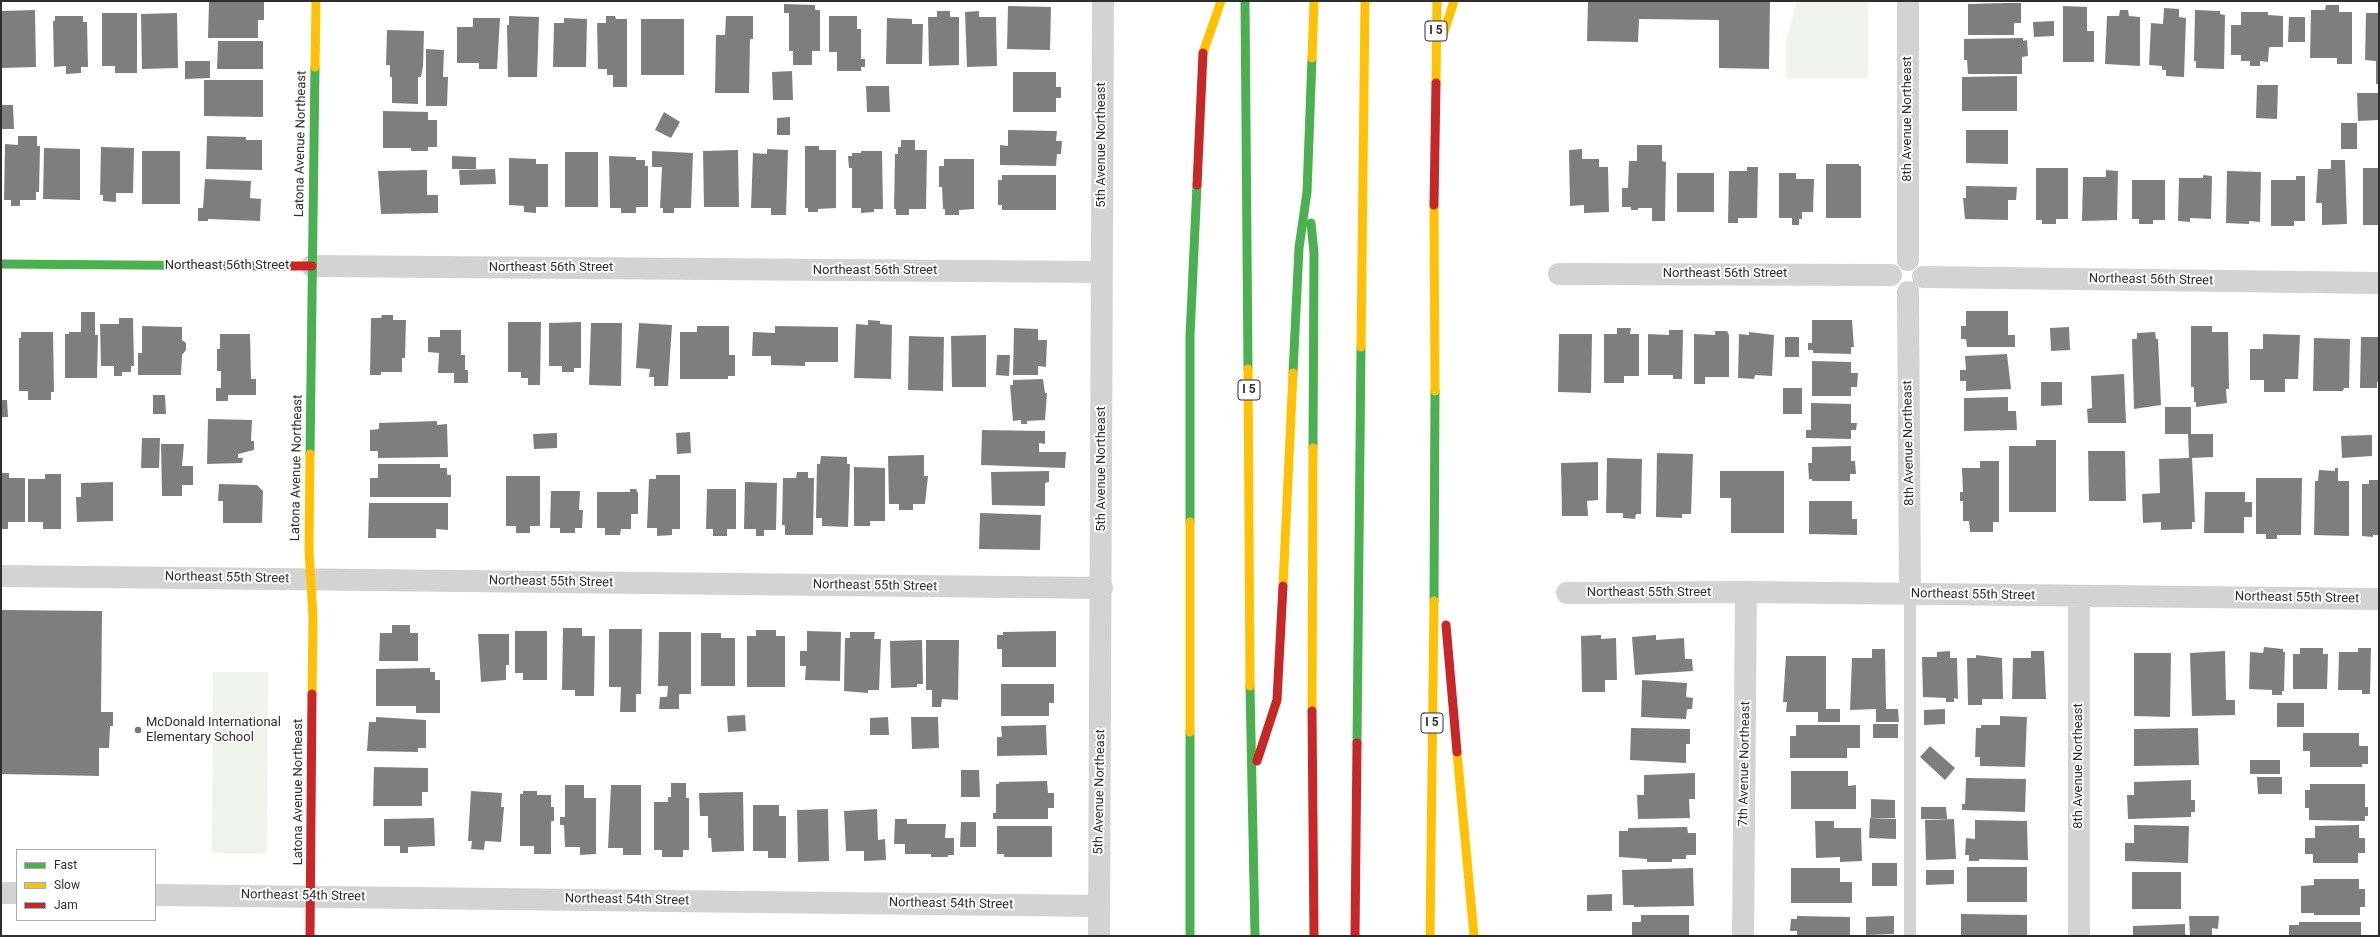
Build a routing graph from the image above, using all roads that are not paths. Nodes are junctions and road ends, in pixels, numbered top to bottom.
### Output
1 (316, 1) edge
2 (1103, 1) edge
3 (1221, 1) edge
4 (1245, 1) edge
5 (1314, 1) edge
6 (1365, 1) edge
7 (1437, 1) edge
8 (1454, 1) edge
9 (1908, 1) edge
10 (1435, 61) junction
11 (1307, 192) junction
12 (1908, 260) junction
13 (1, 264) edge
14 (312, 266) junction
15 (1101, 272) junction
16 (1559, 274) dead end
17 (1891, 275) junction
18 (1923, 277) junction
19 (2379, 283) edge
20 (1908, 292) junction
21 (1435, 510) junction
22 (1, 576) edge
23 (310, 579) junction
24 (1102, 588) junction
25 (1746, 592) junction
26 (1567, 593) dead end
27 (1910, 594) junction
28 (2079, 596) junction
29 (2379, 599) edge
30 (1251, 779) junction
31 (1188, 855) junction
32 (1, 893) edge
33 (16, 894) edge
34 (156, 895) edge
35 (311, 896) junction
36 (1099, 906) junction
37 (310, 936) edge
38 (1099, 936) edge
39 (1186, 936) edge
40 (1190, 936) edge
41 (1255, 936) edge
42 (1314, 936) edge
43 (1355, 936) edge
44 (1430, 936) edge
45 (1474, 936) edge
46 (1743, 936) edge
47 (1910, 936) edge
48 (2079, 936) edge

1 - 14 main road, Latona Avenue Northeast
2 - 15 street, 5th Avenue Northeast
3 - 31 main road
4 - 30 main road, I 5
5 - 11 main road
6 - 43 main road
7 - 10 main road, I 5
8 - 10 main road
9 - 12 street, 8th Avenue Northeast
10 - 21 main road, I 5
11 - 30 main road
11 - 42 main road
12 - 17 street
12 - 18 street
13 - 14 main road, Northeast 56th Street
14 - 15 street, Northeast 56th Street
14 - 23 main road, Latona Avenue Northeast
15 - 24 street, 5th Avenue Northeast
16 - 17 street, Northeast 56th Street
17 - 20 street
18 - 19 street, Northeast 56th Street
18 - 20 street
20 - 27 street, 8th Avenue Northeast
21 - 44 main road, I 5
21 - 45 main road
22 - 23 street, Northeast 55th Street
23 - 24 street, Northeast 55th Street
23 - 35 main road, Latona Avenue Northeast
24 - 36 street, 5th Avenue Northeast
25 - 26 street, Northeast 55th Street
25 - 27 street, Northeast 55th Street
25 - 46 street, 7th Avenue Northeast
27 - 28 street, Northeast 55th Street
27 - 47 lane
28 - 29 street, Northeast 55th Street
28 - 48 street, 8th Avenue Northeast
30 - 41 main road, I 5
31 - 39 main road
31 - 40 main road
32 - 33 street
34 - 35 street, Northeast 54th Street
35 - 36 street, Northeast 54th Street
35 - 37 main road, Latona Avenue Northeast
36 - 38 street, 5th Avenue Northeast

